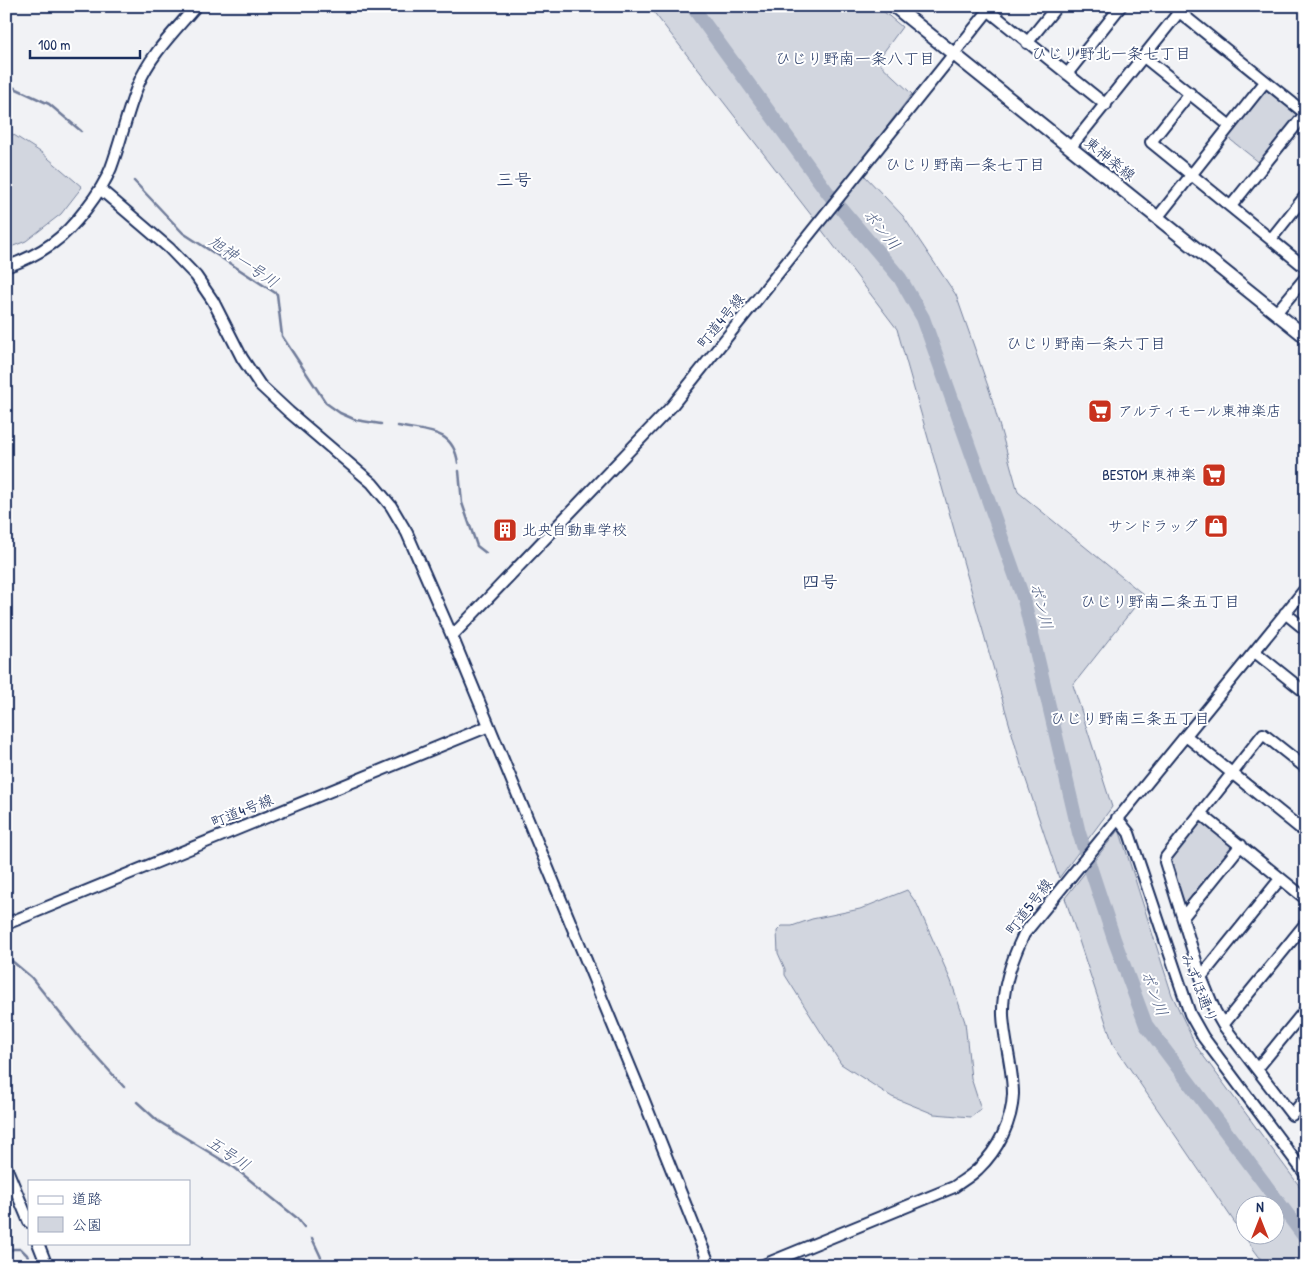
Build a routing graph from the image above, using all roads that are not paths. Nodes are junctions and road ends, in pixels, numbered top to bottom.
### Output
1 (196, 6) edge
2 (894, 6) edge
3 (1057, 6) edge
4 (1121, 6) edge
5 (988, 8) edge
6 (1175, 9) edge
7 (1028, 43) junction
8 (954, 54) junction
9 (1144, 57) junction
10 (1067, 74) junction
11 (1265, 82) junction
12 (1190, 93) junction
13 (1106, 105) junction
14 (1305, 114) edge
15 (1230, 126) junction
16 (1070, 148) junction
17 (1191, 175) junction
18 (100, 189) junction
19 (1306, 195) edge
20 (1231, 206) junction
21 (1157, 218) junction
22 (1271, 239) junction
23 (6, 267) edge
24 (1306, 268) edge
25 (1306, 277) edge
26 (1276, 313) junction
27 (1306, 337) edge
28 (1306, 588) edge
29 (1286, 613) junction
30 (1306, 630) edge
31 (452, 636) junction
32 (1255, 652) junction
33 (1306, 693) edge
34 (489, 726) junction
35 (1186, 736) junction
36 (1306, 768) edge
37 (1232, 774) junction
38 (1200, 814) junction
39 (1117, 818) junction
40 (1306, 833) edge
41 (1240, 844) junction
42 (1280, 879) junction
43 (1306, 899) edge
44 (1183, 917) junction
45 (1306, 923) edge
46 (6, 924) edge
47 (1201, 977) junction
48 (1306, 1009) edge
49 (1223, 1025) junction
50 (1256, 1069) junction
51 (1306, 1097) edge
52 (6, 1167) edge
53 (1306, 1175) edge
54 (28, 1220) edge
55 (38, 1244) edge
56 (47, 1266) edge
57 (710, 1266) edge
58 (761, 1266) edge

1 - 18 street
2 - 8 main road, 東神楽線
3 - 7 street
4 - 10 street
5 - 7 street
5 - 8 street, 町道4号線
6 - 9 street
6 - 11 street
7 - 10 street
8 - 16 main road, 東神楽線
8 - 31 street, 町道4号線
9 - 12 street
9 - 13 street
10 - 13 street
11 - 14 street
11 - 15 street
12 - 15 street
12 - 17 street
13 - 16 street
14 - 20 street
15 - 17 street
16 - 21 main road, 東神楽線
17 - 20 street
17 - 21 street
18 - 23 street
18 - 31 street
19 - 22 street
20 - 22 street
21 - 26 main road, 東神楽線
22 - 24 street
25 - 26 street
26 - 27 main road, 東神楽線
28 - 29 street, 町道5号線
29 - 30 street
29 - 32 street, 町道5号線
31 - 34 street
32 - 33 street
32 - 35 street, 町道5号線
34 - 46 street, 町道4号線
34 - 57 street
35 - 37 street
35 - 39 street, 町道5号線
36 - 37 street
37 - 38 street
37 - 40 street
38 - 41 street
38 - 44 street
39 - 53 street, みずほ通り
39 - 58 street, 町道5号線
41 - 42 street
41 - 44 street
42 - 43 street
42 - 47 street
44 - 47 street
45 - 49 street
47 - 49 street
48 - 50 street
49 - 50 street
50 - 51 street
52 - 54 street
55 - 56 street

